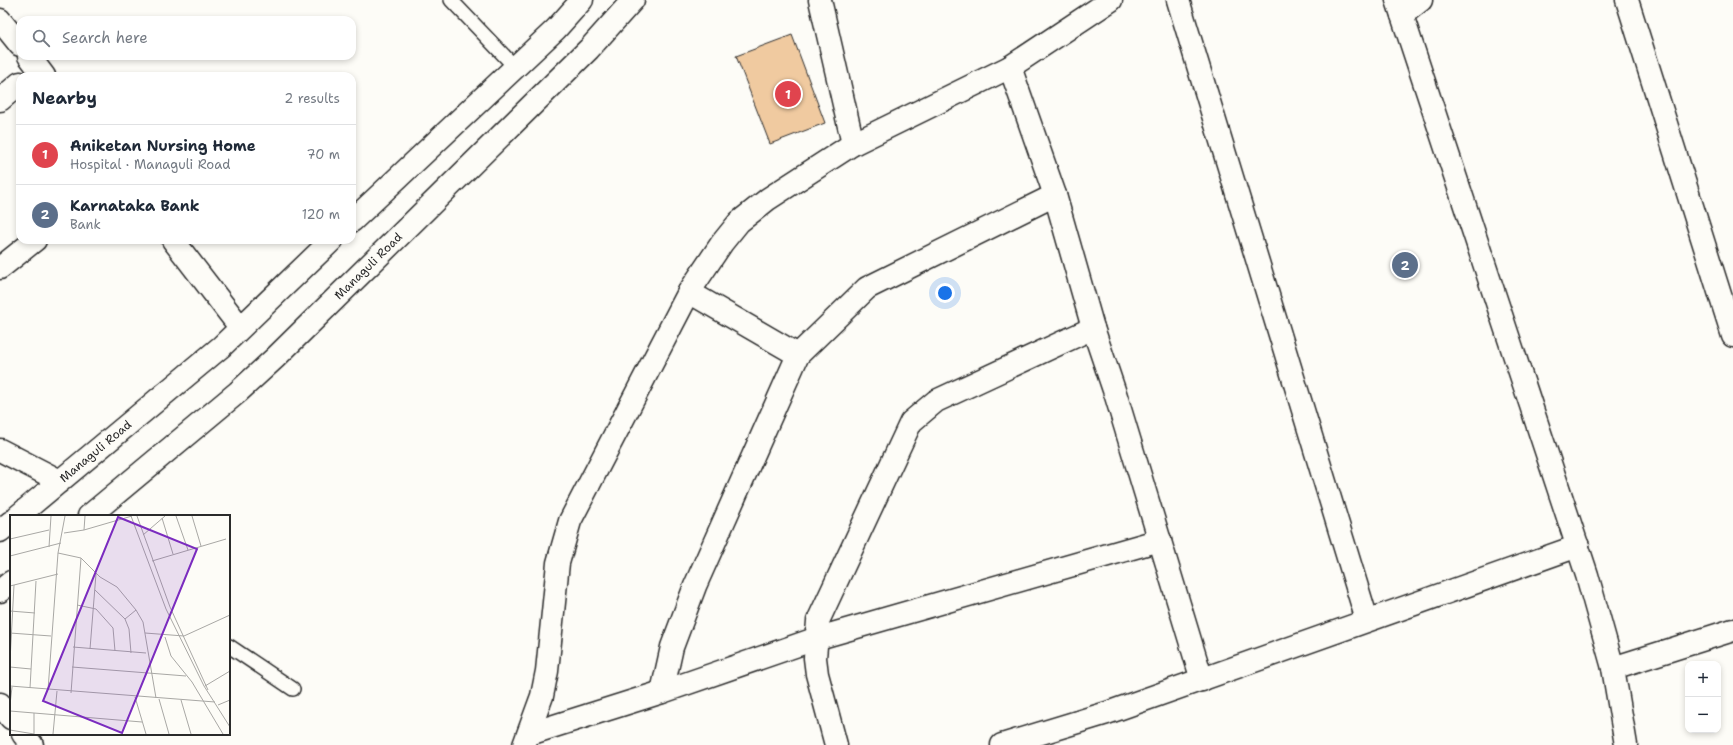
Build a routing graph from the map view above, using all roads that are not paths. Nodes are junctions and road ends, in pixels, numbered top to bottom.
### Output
1 (451, 0) edge
2 (582, 0) edge
3 (633, 0) edge
4 (820, 0) edge
5 (1111, 0) edge
6 (1178, 0) edge
7 (1421, 0) edge
8 (1627, 0) edge
9 (1400, 7) edge
10 (0, 20) edge
11 (16, 40) edge
12 (515, 67) junction
13 (1010, 67) junction
14 (16, 86) edge
15 (0, 100) edge
16 (853, 144) junction
17 (1055, 195) junction
18 (356, 217) edge
19 (30, 244) edge
20 (176, 244) edge
21 (328, 244) edge
22 (0, 268) edge
23 (689, 292) junction
24 (240, 327) junction
25 (1093, 328) junction
26 (1733, 336) edge
27 (798, 354) junction
28 (0, 450) edge
29 (60, 481) junction
30 (19, 515) edge
31 (90, 515) edge
32 (10, 523) edge
33 (0, 531) edge
34 (1160, 540) junction
35 (1578, 546) junction
36 (10, 583) edge
37 (0, 591) edge
38 (1367, 620) junction
39 (1733, 630) edge
40 (815, 639) junction
41 (230, 647) edge
42 (1613, 668) junction
43 (1202, 680) junction
44 (293, 689) dead end
45 (662, 692) junction
46 (0, 704) edge
47 (10, 717) edge
48 (24, 735) edge
49 (527, 739) edge
50 (1622, 744) edge
51 (32, 745) edge
52 (836, 745) edge
53 (1002, 745) edge

1 - 12 lane
2 - 12 street
3 - 31 street, Managuli Road
4 - 16 street
5 - 13 street
6 - 38 street
7 - 9 street
8 - 26 street
9 - 35 street
10 - 11 street
12 - 18 street
13 - 16 street
13 - 17 street
14 - 15 street
16 - 23 street
17 - 25 street
17 - 27 street
19 - 22 street
20 - 24 street
21 - 24 street, Managuli Road
23 - 27 street
23 - 49 street
24 - 29 street, Managuli Road
25 - 34 street
25 - 40 street
27 - 45 street
28 - 29 street
29 - 30 street, Managuli Road
32 - 33 street
34 - 40 street
34 - 43 street
35 - 38 street
35 - 42 street
36 - 37 street
38 - 43 street
39 - 42 street
40 - 45 street
40 - 52 street
41 - 44 lane
42 - 50 street
43 - 53 street
45 - 49 street
46 - 47 street
48 - 51 street

